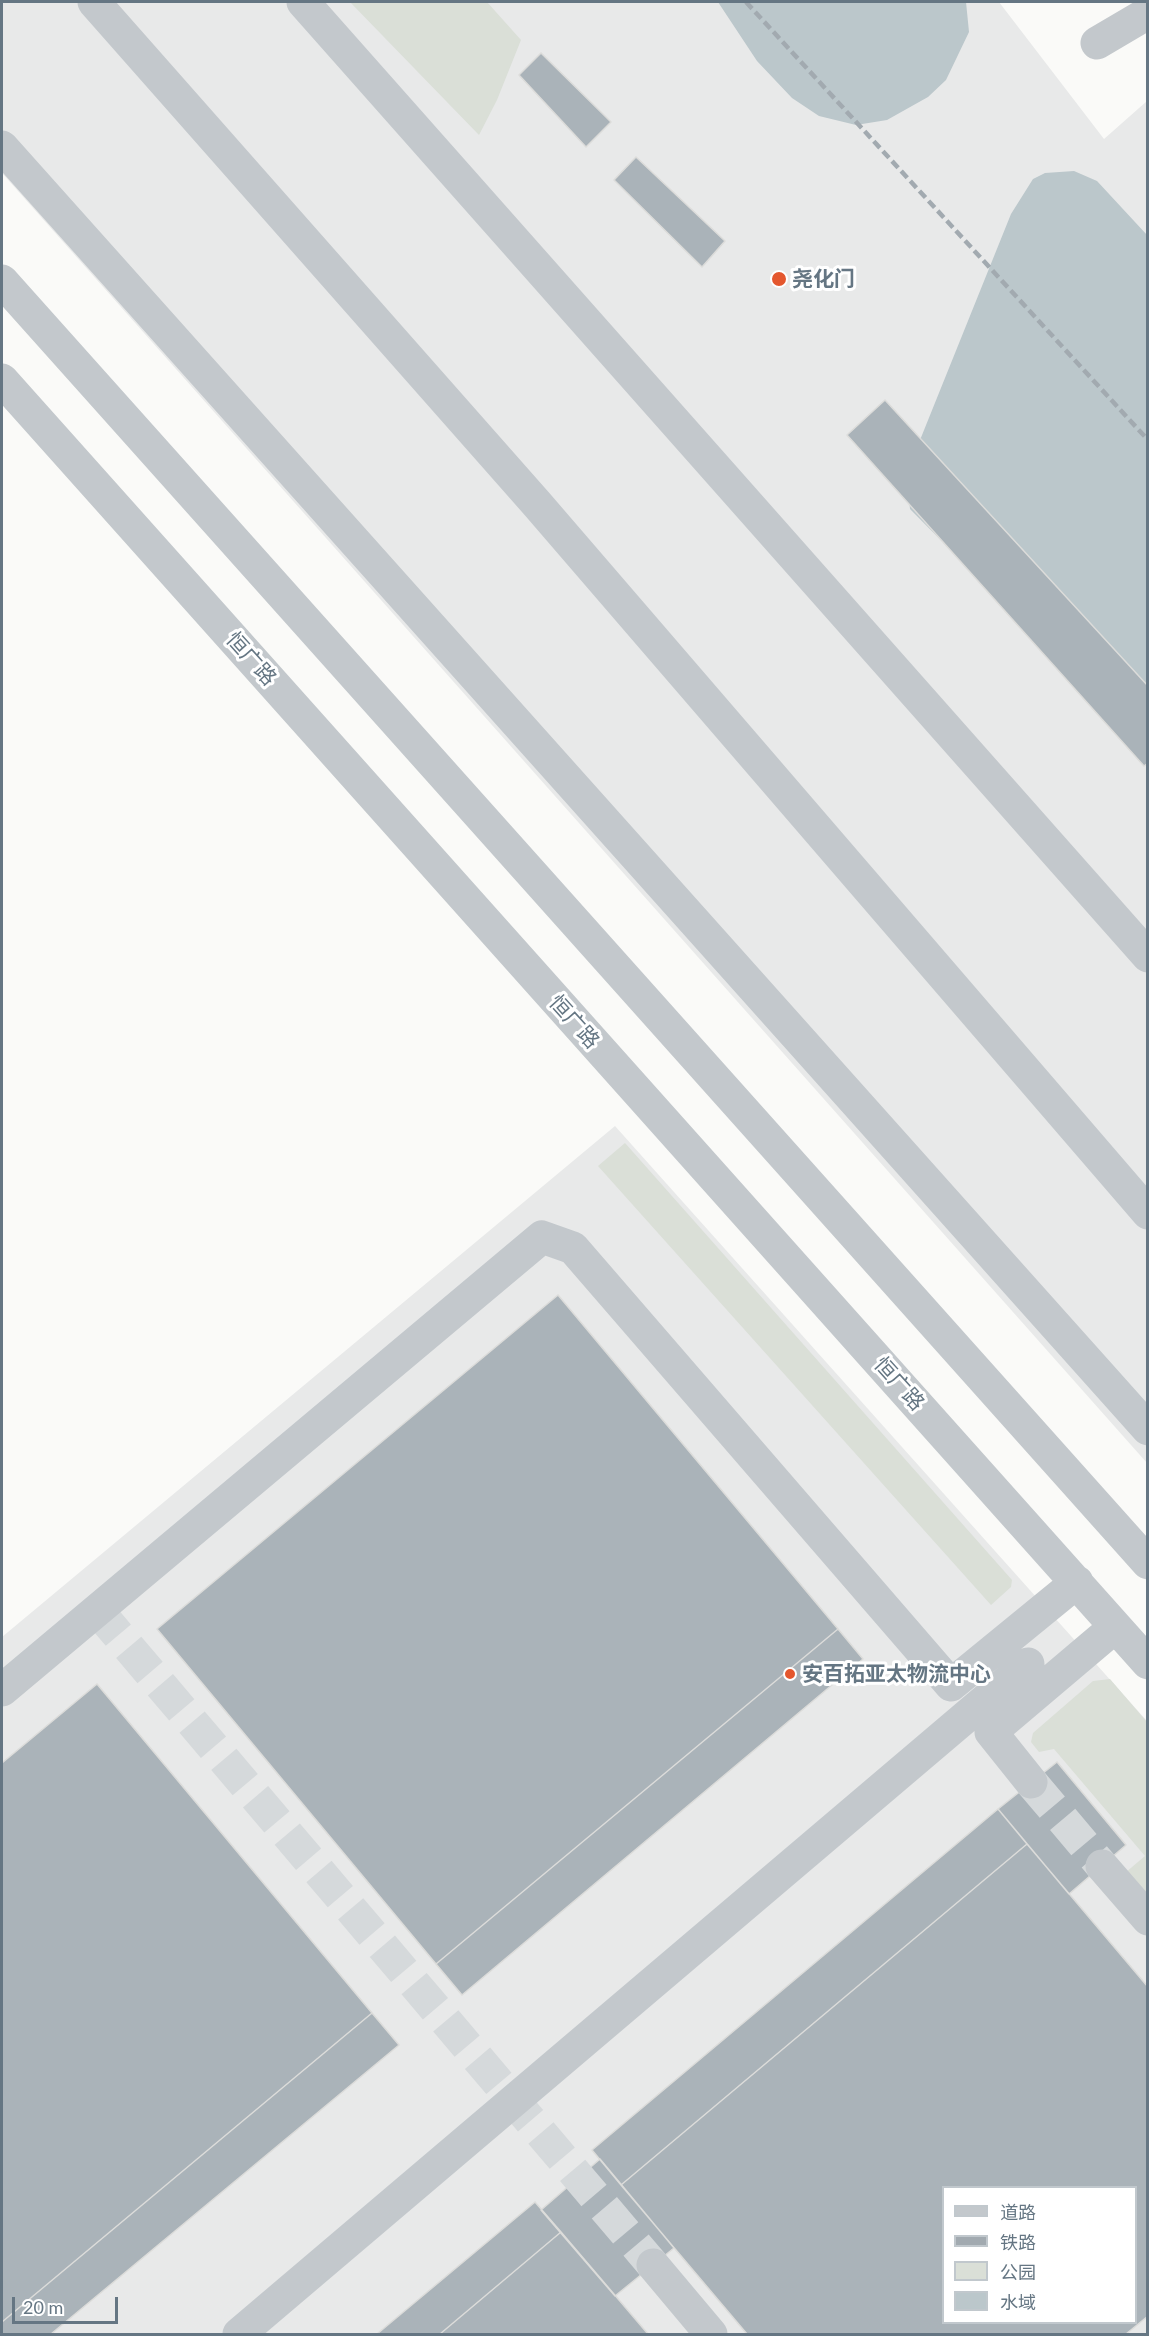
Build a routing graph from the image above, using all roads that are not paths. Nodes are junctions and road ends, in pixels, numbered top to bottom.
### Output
1 (94, 2) edge
2 (303, 2) edge
3 (1148, 13) edge
4 (1097, 43) dead end
5 (2, 147) edge
6 (2, 281) edge
7 (2, 380) edge
8 (1148, 956) edge
9 (1148, 1213) edge
10 (1148, 1429) edge
11 (1148, 1563) edge
12 (1077, 1582) junction
13 (1115, 1627) junction
14 (1148, 1663) edge
15 (1028, 1664) dead end
16 (2, 1690) edge
17 (1031, 1782) tunnel mouth
18 (1102, 1866) tunnel mouth
19 (1148, 1919) edge
20 (653, 2265) tunnel mouth
21 (238, 2334) edge
22 (711, 2334) edge

1 - 9 street
2 - 8 street
3 - 4 street
5 - 10 street
6 - 11 street
7 - 12 street, 恒广路
12 - 13 street, 恒广路
12 - 16 street
13 - 14 street, 恒广路
13 - 17 street
15 - 21 street
18 - 19 street
20 - 22 street

